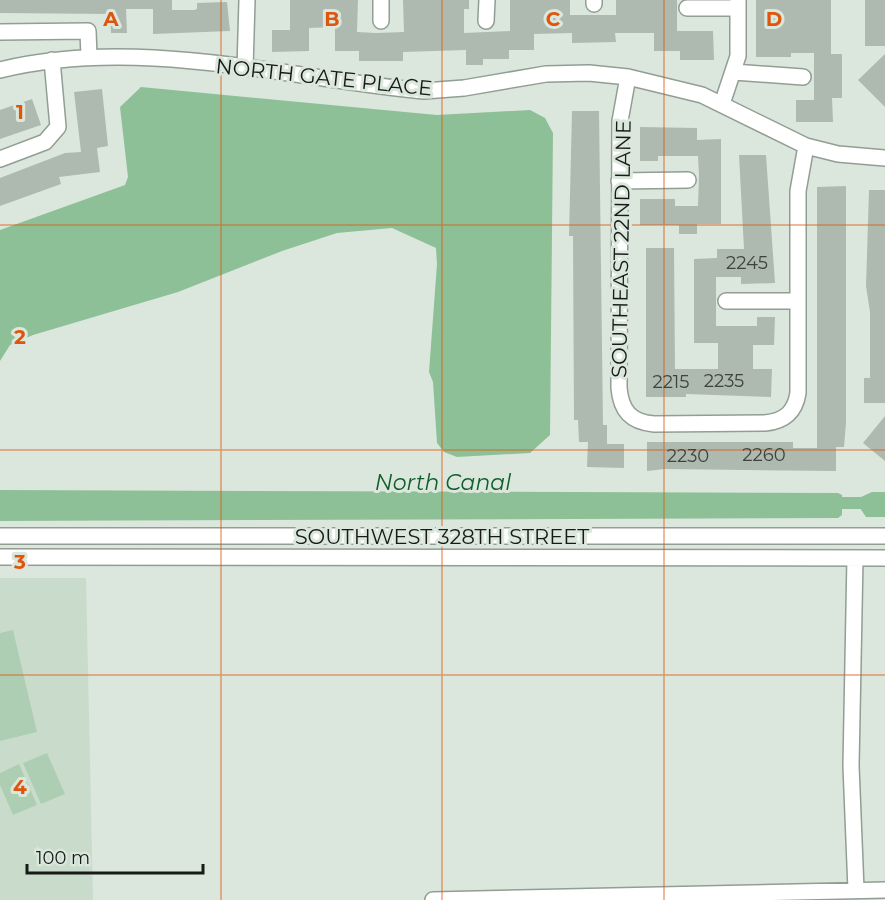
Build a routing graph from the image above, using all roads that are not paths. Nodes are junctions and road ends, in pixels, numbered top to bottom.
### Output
1 (247, 0) edge
2 (381, 0) edge
3 (487, 0) edge
4 (738, 4) edge
5 (687, 8) dead end
6 (381, 21) dead end
7 (486, 21) dead end
8 (0, 32) edge
9 (89, 57) junction
10 (52, 60) junction
11 (245, 69) junction
12 (0, 70) edge
13 (734, 72) junction
14 (628, 77) junction
15 (803, 77) dead end
16 (722, 104) junction
17 (806, 146) junction
18 (885, 158) edge
19 (0, 159) edge
20 (688, 180) dead end
21 (619, 181) junction
22 (726, 301) dead end
23 (798, 301) junction
24 (0, 536) edge
25 (885, 536) edge
26 (0, 557) edge
27 (855, 558) junction
28 (885, 558) edge
29 (856, 890) junction
30 (885, 890) edge
31 (433, 900) edge

1 - 11 street
2 - 6 street
3 - 7 street
4 - 5 street
4 - 13 street
8 - 9 street
9 - 10 street, NORTH GATE PLACE
9 - 11 street, NORTH GATE PLACE
10 - 12 street, NORTH GATE PLACE
10 - 19 street
11 - 14 street, NORTH GATE PLACE
13 - 15 street
13 - 16 street
14 - 16 street, NORTH GATE PLACE
14 - 21 street, SOUTHEAST 22ND LANE
16 - 17 street, NORTH GATE PLACE
17 - 18 street, NORTH GATE PLACE
17 - 23 street
20 - 21 street
21 - 23 street, SOUTHEAST 22ND LANE
22 - 23 street
24 - 25 street, SOUTHWEST 328TH STREET
26 - 27 street, SOUTHWEST 328TH STREET
27 - 28 street, SOUTHWEST 328TH STREET
27 - 29 street
29 - 30 street
29 - 31 street

